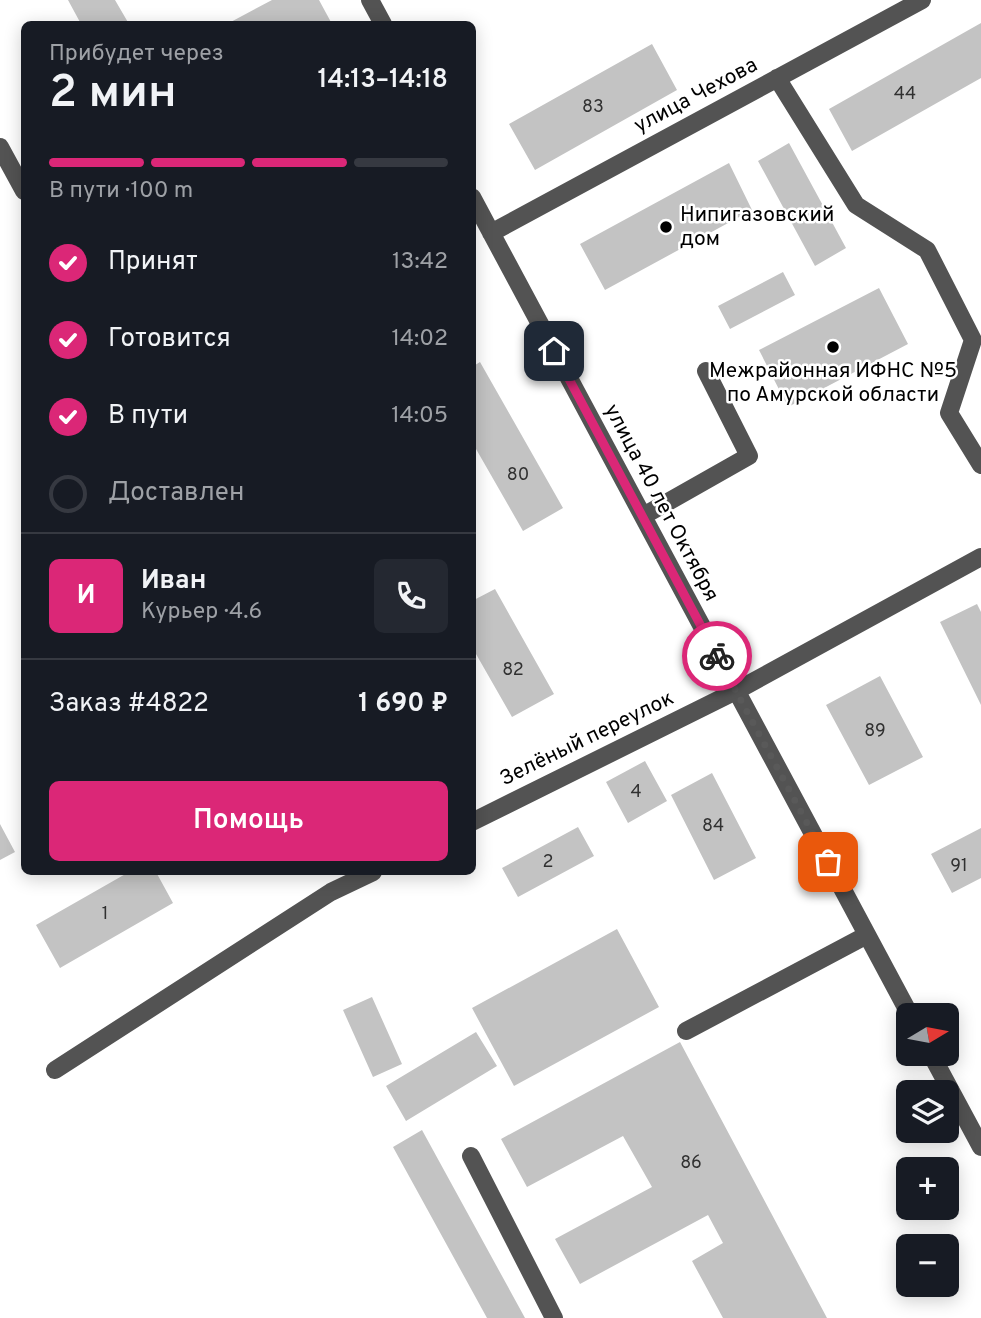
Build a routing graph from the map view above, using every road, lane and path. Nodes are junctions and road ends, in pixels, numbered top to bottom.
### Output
1 (370, 0) edge
2 (922, 0) edge
3 (381, 21) edge
4 (777, 78) junction
5 (0, 147) edge
6 (21, 186) edge
7 (476, 205) edge
8 (491, 233) junction
9 (706, 371) dead end
10 (981, 465) edge
11 (643, 516) junction
12 (981, 557) edge
13 (736, 691) junction
14 (476, 820) edge
15 (367, 875) edge
16 (867, 935) junction
17 (904, 1003) edge
18 (687, 1031) dead end
19 (938, 1066) edge
20 (55, 1070) dead end
21 (980, 1144) edge
22 (471, 1156) dead end
23 (554, 1318) edge

1 - 3 street
2 - 4 street, улица Чехова
4 - 8 street, улица Чехова
4 - 10 street
5 - 6 street
7 - 8 street, улица 40 лет Октября
8 - 11 street, улица 40 лет Октября
9 - 11 street
11 - 13 street, улица 40 лет Октября
12 - 13 street, Зелёный переулок
13 - 14 street, Зелёный переулок
13 - 16 street, улица 40 лет Октября
15 - 20 street
16 - 17 street, улица 40 лет Октября
16 - 18 street
19 - 21 street
22 - 23 street

